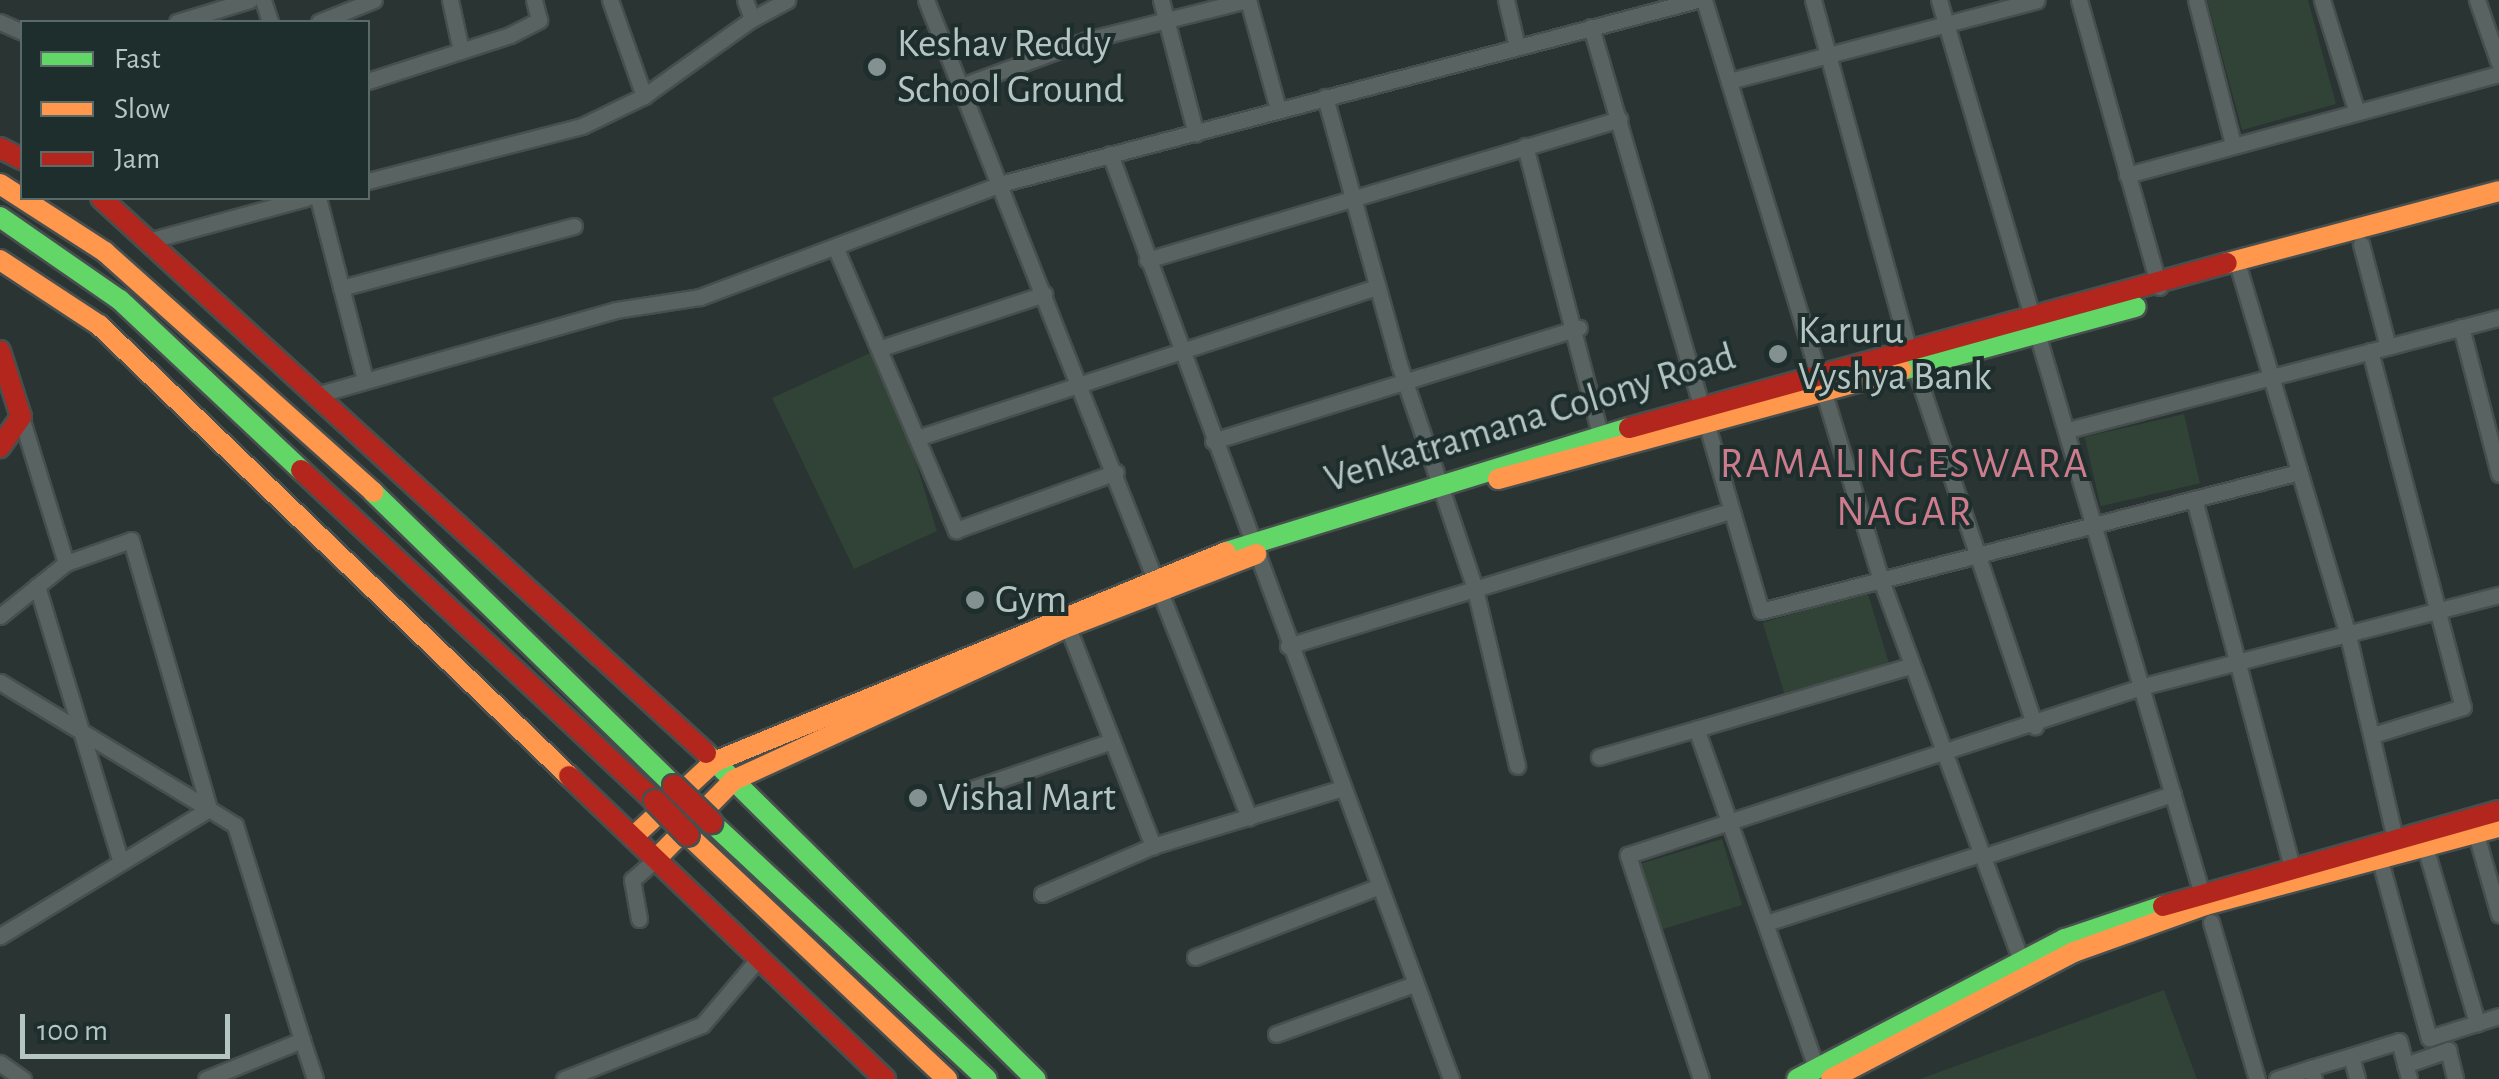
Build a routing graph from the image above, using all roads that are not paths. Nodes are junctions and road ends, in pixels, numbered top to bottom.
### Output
1 (250, 0) edge
2 (374, 0) edge
3 (450, 0) edge
4 (534, 0) edge
5 (610, 0) edge
6 (745, 0) edge
7 (787, 0) edge
8 (926, 0) edge
9 (1161, 0) edge
10 (1248, 0) edge
11 (1506, 0) edge
12 (1701, 0) edge
13 (1813, 0) edge
14 (1939, 0) edge
15 (2037, 0) edge
16 (2079, 0) edge
17 (2196, 0) edge
18 (2322, 0) edge
19 (2477, 0) edge
20 (185, 20) edge
21 (324, 20) edge
22 (752, 20) junction
23 (1167, 20) junction
24 (1946, 26) junction
25 (1591, 28) junction
26 (1517, 47) junction
27 (460, 51) junction
28 (1829, 56) junction
29 (2499, 62) edge
30 (2499, 74) edge
31 (370, 81) edge
32 (1729, 82) junction
33 (961, 86) junction
34 (644, 96) junction
35 (1325, 96) junction
36 (1278, 109) junction
37 (2356, 110) junction
38 (1619, 118) junction
39 (1196, 134) junction
40 (2233, 144) junction
41 (1525, 146) junction
42 (1110, 154) junction
43 (2126, 175) junction
44 (370, 180) edge
45 (1000, 184) junction
46 (2499, 191) edge
47 (1353, 196) junction
48 (25, 200) edge
49 (102, 200) edge
50 (298, 200) edge
51 (319, 200) edge
52 (2499, 204) edge
53 (0, 217) edge
54 (574, 226) dead end
55 (148, 240) junction
56 (2361, 244) junction
57 (836, 249) junction
58 (1147, 260) junction
59 (1, 264) edge
60 (2240, 273) junction
61 (1378, 287) junction
62 (2159, 287) junction
63 (341, 288) junction
64 (1044, 294) junction
65 (2499, 318) edge
66 (2034, 326) junction
67 (1579, 328) junction
68 (2461, 328) junction
69 (1182, 346) junction
70 (2388, 347) junction
71 (881, 348) junction
72 (0, 351) edge
73 (2370, 351) junction
74 (1912, 357) junction
75 (2271, 377) junction
76 (1818, 379) junction
77 (365, 380) junction
78 (1404, 380) junction
79 (1083, 384) junction
80 (316, 395) junction
81 (1700, 413) junction
82 (20, 416) junction
83 (2068, 430) junction
84 (1600, 434) junction
85 (920, 437) junction
86 (1213, 441) junction
87 (0, 447) edge
88 (1116, 472) junction
89 (2299, 472) junction
90 (2499, 474) edge
91 (1438, 490) junction
92 (2194, 499) junction
93 (1730, 510) junction
94 (2095, 524) junction
95 (1253, 548) junction
96 (1980, 554) junction
97 (66, 563) junction
98 (1881, 580) junction
99 (1157, 582) junction
100 (1474, 584) junction
101 (37, 586) junction
102 (2499, 595) edge
103 (2438, 610) junction
104 (0, 616) edge
105 (1065, 620) junction
106 (2346, 631) junction
107 (1288, 646) junction
108 (2239, 661) junction
109 (1910, 666) junction
110 (0, 682) edge
111 (2144, 686) junction
112 (2035, 726) junction
113 (1696, 729) junction
114 (78, 730) junction
115 (2373, 735) junction
116 (1112, 741) junction
117 (1940, 755) junction
118 (1599, 757) dead end
119 (714, 762) junction
120 (1517, 766) dead end
121 (734, 780) junction
122 (1340, 788) junction
123 (966, 791) dead end
124 (2173, 794) junction
125 (209, 809) junction
126 (2499, 810) edge
127 (1249, 817) junction
128 (1730, 821) junction
129 (2474, 826) junction
130 (2499, 827) edge
131 (633, 838) junction
132 (1153, 846) junction
133 (2425, 847) junction
134 (2391, 850) junction
135 (1981, 856) junction
136 (656, 860) junction
137 (121, 862) junction
138 (2292, 871) junction
139 (1377, 887) junction
140 (1042, 894) dead end
141 (2206, 906) junction
142 (2499, 915) edge
143 (639, 920) dead end
144 (1766, 923) junction
145 (0, 936) edge
146 (1195, 957) dead end
147 (760, 958) junction
148 (2026, 972) junction
149 (1414, 984) junction
150 (2499, 1016) edge
151 (2476, 1023) junction
152 (1276, 1034) dead end
153 (302, 1040) junction
154 (2351, 1056) junction
155 (0, 1063) edge
156 (2407, 1072) edge
157 (588, 1074) edge
158 (2312, 1074) edge
159 (1815, 1076) edge
160 (23, 1079) edge
161 (206, 1079) edge
162 (315, 1079) edge
163 (564, 1079) edge
164 (885, 1079) edge
165 (947, 1079) edge
166 (987, 1079) edge
167 (1036, 1079) edge
168 (1451, 1079) edge
169 (1701, 1079) edge
170 (2257, 1079) edge
171 (2276, 1079) edge
172 (2357, 1079) edge
173 (2454, 1079) edge

1 - 20 street
2 - 21 street
3 - 27 street
4 - 27 street
5 - 34 street
6 - 22 street
7 - 22 street
8 - 33 street
9 - 23 street
10 - 23 street
10 - 36 street
11 - 26 street
12 - 25 street
12 - 32 street
13 - 28 street
14 - 24 street
15 - 24 street
16 - 43 street
17 - 40 street
18 - 37 street
19 - 29 street
22 - 34 street
23 - 33 street
23 - 39 street
24 - 28 street
24 - 66 street
25 - 26 street
25 - 38 street
26 - 35 street
27 - 31 street
28 - 32 street
28 - 74 street
30 - 37 street
32 - 76 street
33 - 45 street
34 - 44 street
35 - 36 street
35 - 47 street
36 - 39 street
37 - 40 street
38 - 41 street
38 - 81 street
39 - 42 street
40 - 43 street
41 - 47 street
41 - 67 street
42 - 45 street
42 - 58 street
43 - 62 street
45 - 57 street
45 - 64 street
46 - 60 main road, Venkatramana Colony Road
47 - 58 street
47 - 61 street
48 - 166 main road, bridge
49 - 55 main road
50 - 55 street
51 - 63 street
52 - 56 main road
53 - 165 main road, bridge
54 - 63 street
55 - 80 main road
56 - 60 main road
56 - 70 street
57 - 71 street
57 - 77 street
58 - 69 street
59 - 131 main road
60 - 62 main road, Venkatramana Colony Road
60 - 66 main road
60 - 75 street
61 - 69 street
61 - 78 street
62 - 66 main road, Venkatramana Colony Road
63 - 77 street
64 - 71 street
64 - 79 street
65 - 68 street
66 - 74 main road, Venkatramana Colony Road
66 - 83 street
67 - 78 street
67 - 84 street
68 - 70 street
68 - 90 street
69 - 79 street
69 - 86 street
70 - 73 street
71 - 85 street
72 - 82 main road
73 - 75 street
73 - 103 street
74 - 76 main road, Venkatramana Colony Road
74 - 96 street
75 - 83 street
75 - 89 street
76 - 81 main road, Venkatramana Colony Road
76 - 98 street
77 - 80 street
78 - 86 street
78 - 91 street
79 - 85 street
79 - 88 street
80 - 119 main road
81 - 84 main road, Venkatramana Colony Road
81 - 91 main road
81 - 93 street
82 - 87 main road
82 - 97 street
83 - 94 street
84 - 91 main road, Venkatramana Colony Road
85 - 88 street
86 - 95 street
88 - 99 street
89 - 92 street
89 - 106 street
91 - 95 main road, Venkatramana Colony Road
91 - 100 street
92 - 94 street
92 - 108 street
93 - 98 street
93 - 100 street
94 - 96 street
94 - 111 street
95 - 99 main road, Venkatramana Colony Road
95 - 107 street
96 - 98 street
96 - 112 street
97 - 101 street
97 - 125 street
98 - 109 street
99 - 105 main road, Venkatramana Colony Road
99 - 127 street
100 - 107 street
100 - 120 street
101 - 104 street
101 - 114 street
102 - 103 street
103 - 106 street
103 - 115 street
105 - 116 street
105 - 119 main road, Venkatramana Colony Road
105 - 121 main road
106 - 108 street
106 - 115 street
107 - 122 street
108 - 111 street
108 - 138 street
109 - 113 street
109 - 117 street
110 - 114 street
111 - 112 street
111 - 124 street
112 - 117 street
113 - 118 street
113 - 128 street
114 - 125 street
114 - 137 street
115 - 134 street
116 - 123 street
116 - 132 street
117 - 128 street
117 - 135 street
119 - 121 main road
119 - 131 main road, Venkatramana Colony Road
121 - 136 main road
121 - 167 main road
122 - 127 street
122 - 139 street
124 - 135 street
124 - 141 street
125 - 137 street
125 - 153 street
126 - 129 main road
127 - 132 street
128 - 144 street
128 - 169 street
129 - 130 main road
129 - 133 main road
129 - 134 main road
129 - 142 street
131 - 136 main road
132 - 140 street
133 - 134 main road
133 - 151 street
134 - 138 main road
134 - 151 street
135 - 144 street
135 - 148 street
136 - 143 street
136 - 147 main road
137 - 145 street
138 - 141 main road
139 - 146 street
139 - 149 street
141 - 148 main road
141 - 170 street
144 - 159 street
147 - 157 street
147 - 164 main road
148 - 159 main road
149 - 152 street
149 - 168 street
150 - 151 street
153 - 161 street
153 - 162 street
154 - 156 street
154 - 158 street
154 - 172 street
155 - 160 street
156 - 173 street
157 - 163 street
158 - 171 street

